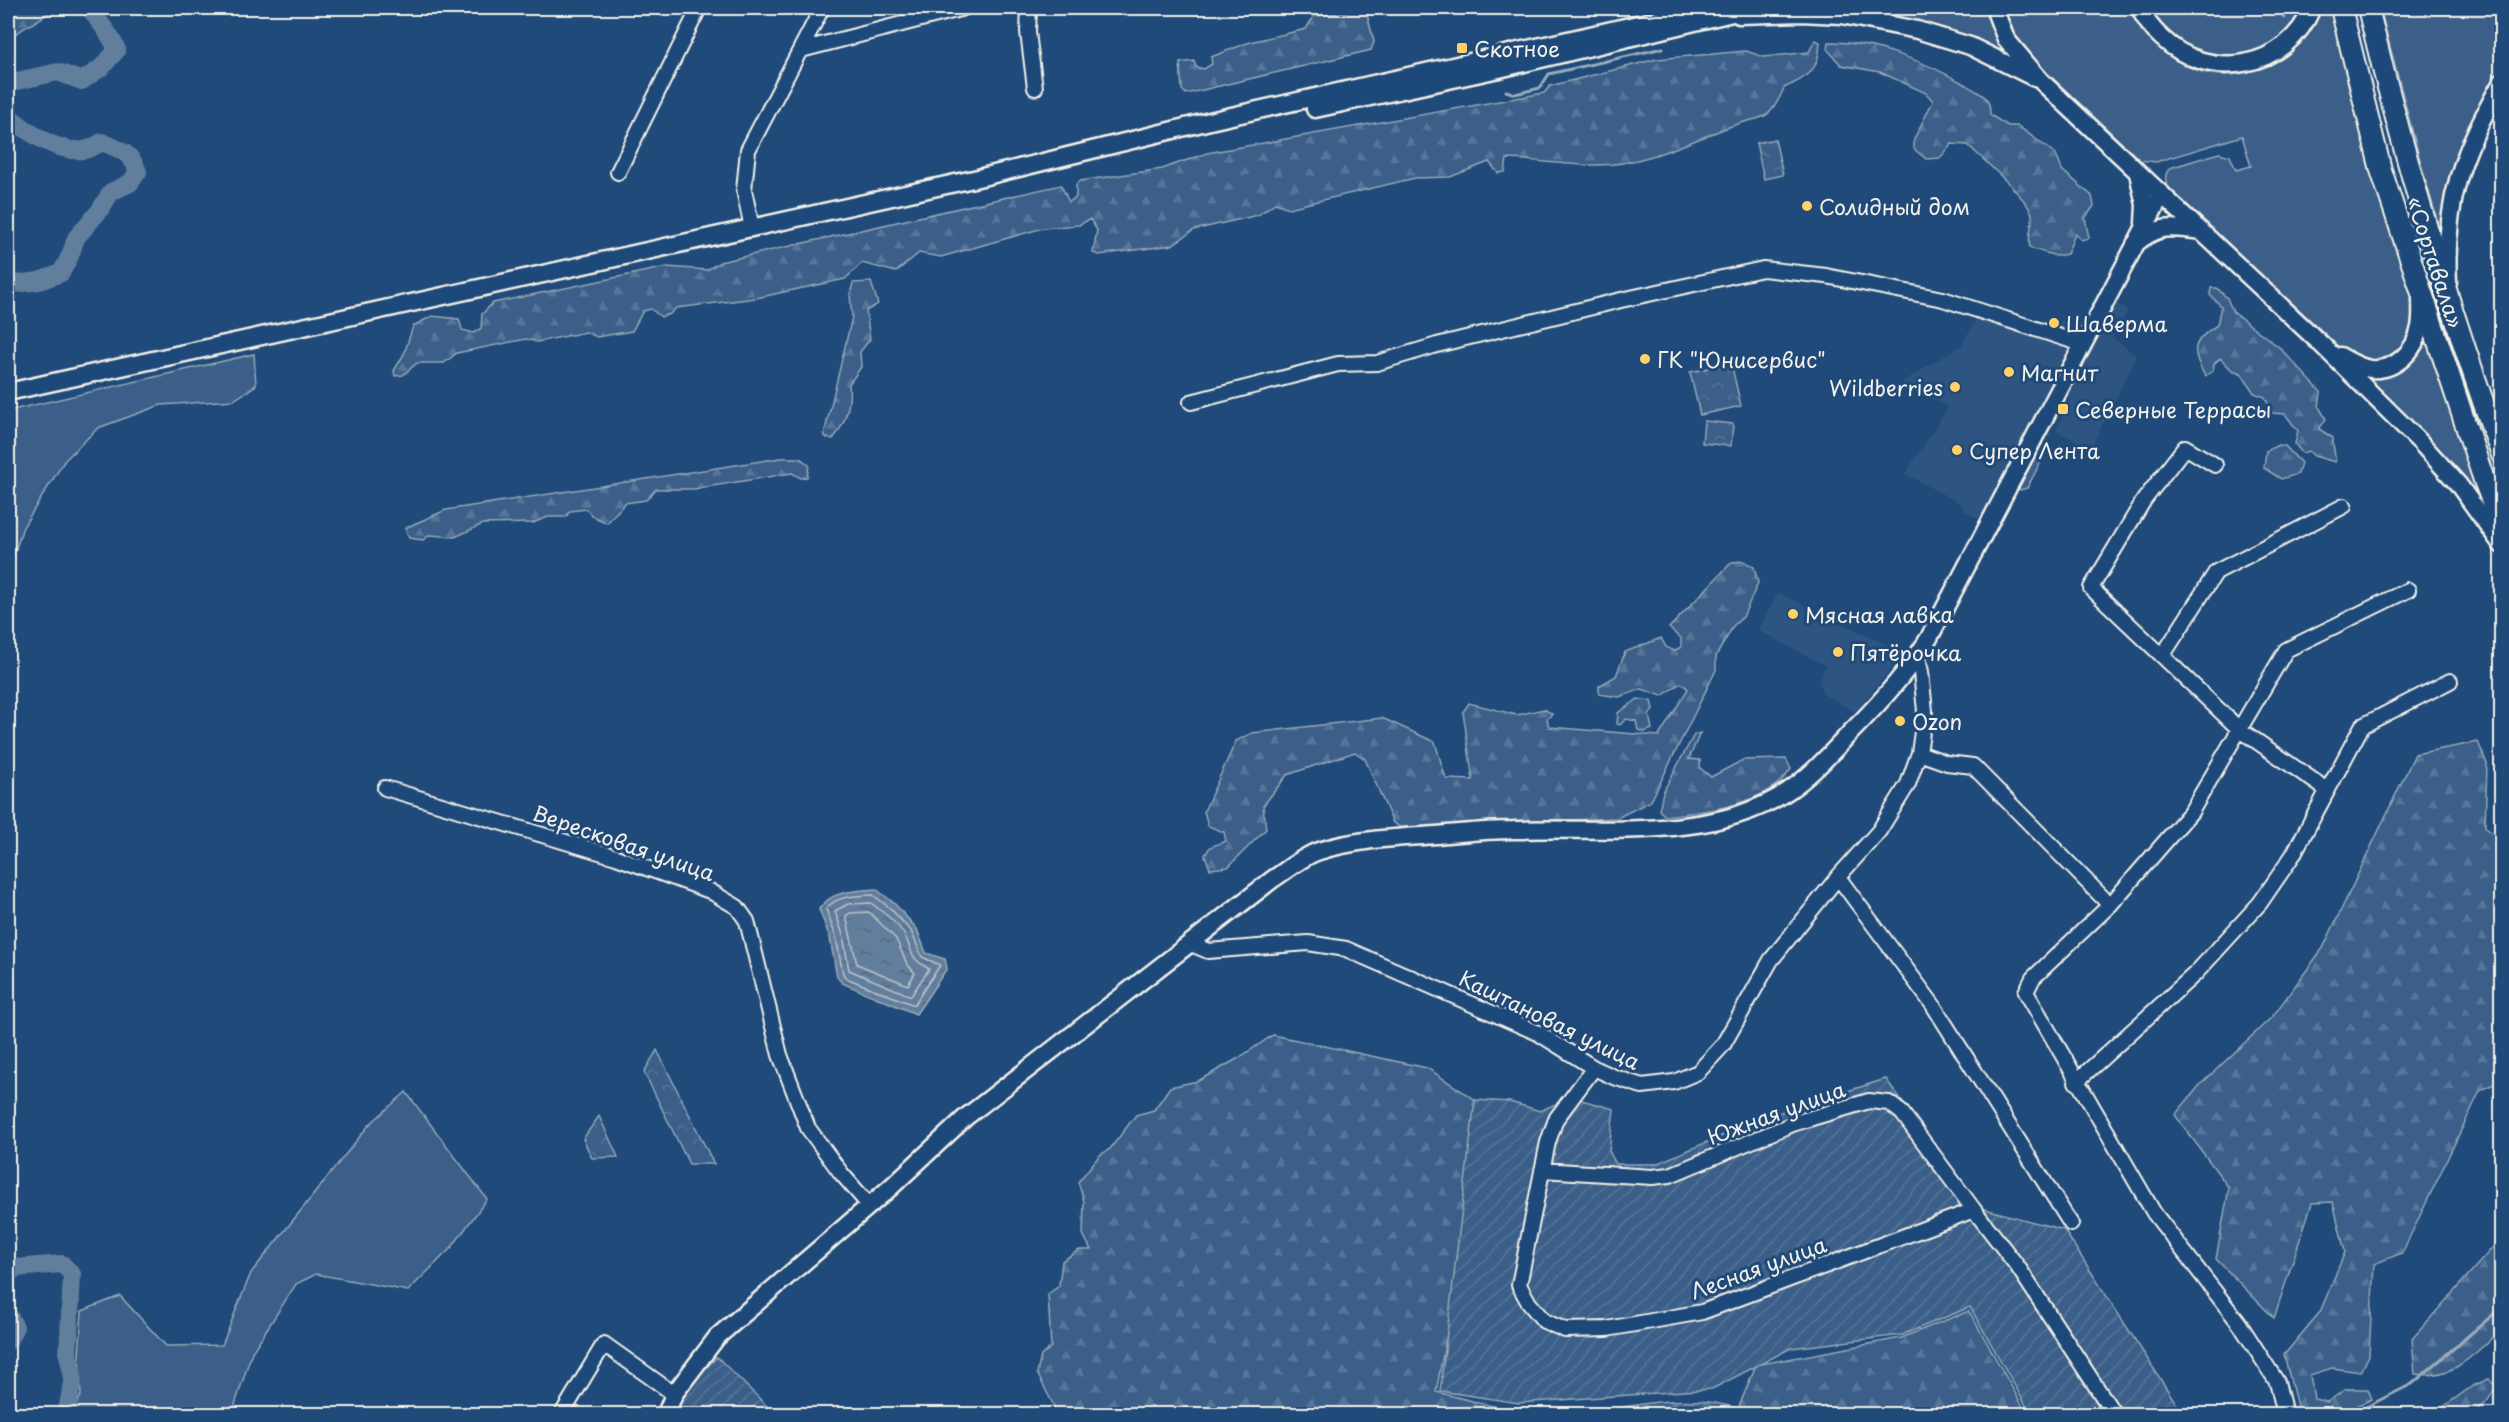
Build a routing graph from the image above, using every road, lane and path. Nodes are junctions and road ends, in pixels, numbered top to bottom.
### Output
1 (699, 8) edge
2 (822, 8) edge
3 (964, 8) edge
4 (1029, 8) edge
5 (1753, 8) edge
6 (1994, 8) edge
7 (2140, 8) edge
8 (2312, 8) edge
9 (2341, 8) edge
10 (2368, 8) edge
11 (1715, 12) edge
12 (801, 50) junction
13 (2041, 81) junction
14 (2502, 82) edge
15 (1035, 88) dead end
16 (618, 172) dead end
17 (2139, 173) junction
18 (2162, 194) junction
19 (2144, 225) junction
20 (752, 228) junction
21 (2201, 231) junction
22 (2133, 246) junction
23 (2421, 295) junction
24 (2449, 297) junction
25 (2082, 344) junction
26 (2321, 344) junction
27 (8, 392) edge
28 (1191, 402) dead end
29 (2502, 455) edge
30 (2214, 465) dead end
31 (2344, 506) dead end
32 (2502, 526) edge
33 (2502, 545) edge
34 (2408, 590) dead end
35 (2163, 655) junction
36 (1918, 657) junction
37 (2450, 681) dead end
38 (2239, 729) junction
39 (1919, 753) junction
40 (385, 789) dead end
41 (2327, 790) junction
42 (1838, 877) junction
43 (2110, 905) junction
44 (1191, 944) junction
45 (1594, 1068) junction
46 (2076, 1082) junction
47 (1542, 1170) junction
48 (868, 1204) junction
49 (1974, 1210) junction
50 (2071, 1224) dead end
51 (674, 1394) junction
52 (562, 1414) edge
53 (666, 1414) edge
54 (2114, 1414) edge
55 (2285, 1414) edge

1 - 16 street
2 - 12 street
3 - 12 street
4 - 15 street
5 - 11 main road
6 - 13 main road
7 - 8 main road
9 - 23 highway, «Сортавала»
10 - 24 highway, «Сортавала»
11 - 13 main road
11 - 20 main road
12 - 20 street
13 - 17 main road
14 - 24 main road
17 - 18 main road
17 - 19 main road
18 - 19 main road
18 - 21 main road
19 - 22 main road
20 - 27 main road
21 - 22 main road
21 - 26 main road
22 - 25 main road
23 - 26 main road
23 - 32 highway, «Сортавала»
24 - 29 highway, «Сортавала»
25 - 28 street
25 - 36 main road
26 - 33 main road
30 - 35 street
31 - 35 street
34 - 38 street
35 - 38 street
36 - 39 street, Каштановая улица
36 - 44 main road
37 - 41 street
38 - 41 street
38 - 43 street
39 - 42 street, Каштановая улица
39 - 43 street
40 - 48 street, Вересковая улица
41 - 46 street
42 - 45 street, Каштановая улица
42 - 50 street
43 - 46 street
44 - 45 street, Каштановая улица
44 - 48 main road
45 - 47 street, Лесная улица
46 - 55 street
47 - 49 street, Южная улица
47 - 49 street, Лесная улица
48 - 51 main road
49 - 54 street
51 - 52 street
51 - 53 main road

